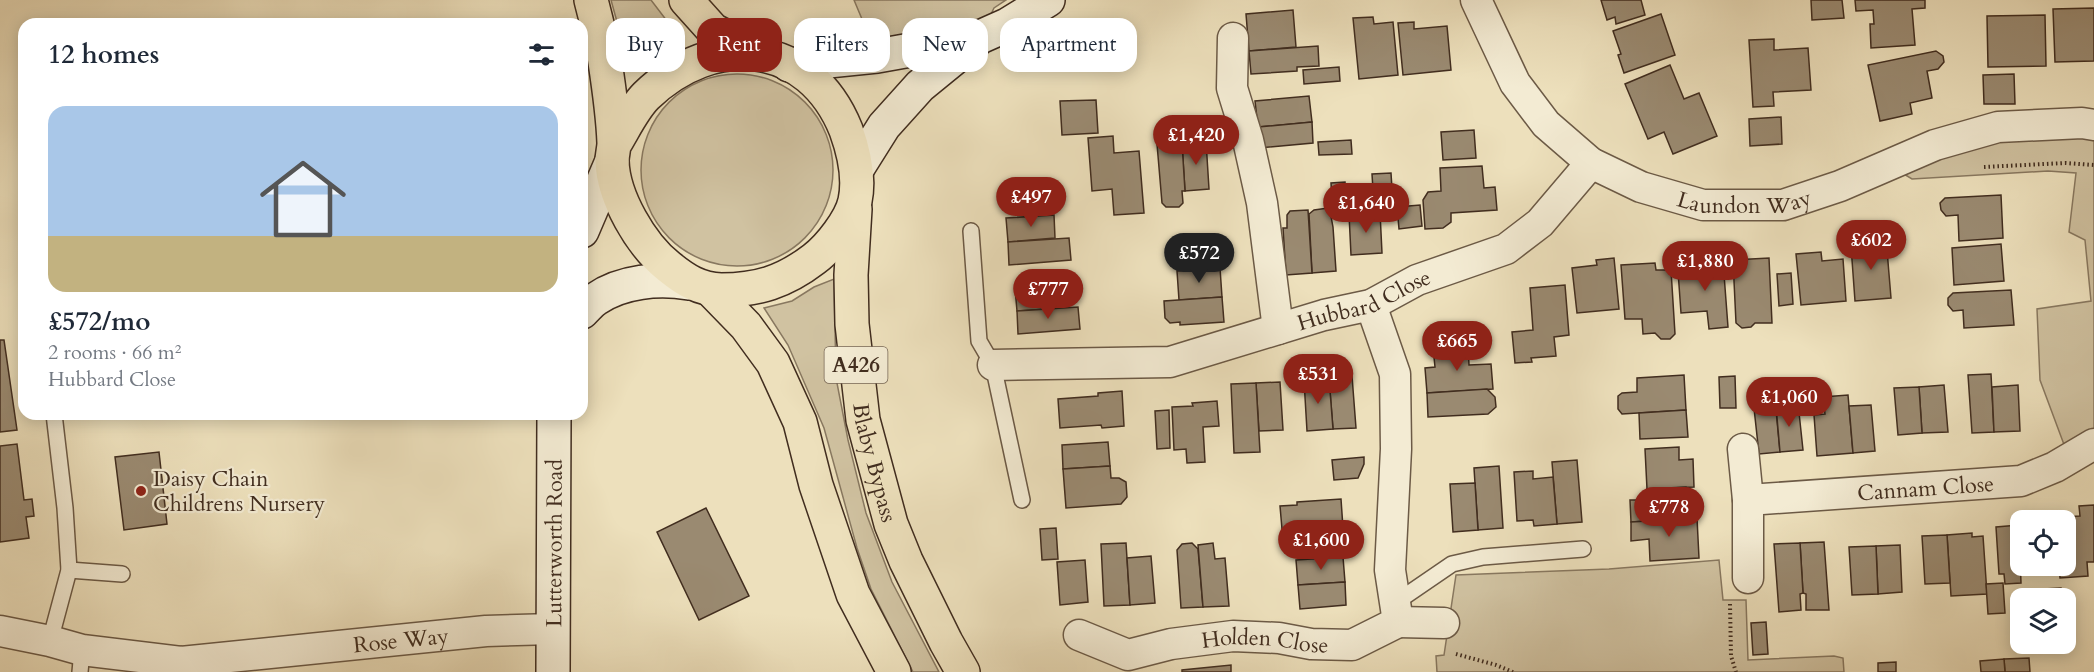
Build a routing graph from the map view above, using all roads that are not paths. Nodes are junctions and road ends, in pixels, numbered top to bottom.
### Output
1 (591, 0) edge
2 (686, 0) edge
3 (1048, 0) edge
4 (1476, 0) edge
5 (702, 18) edge
6 (988, 33) edge
7 (1233, 38) dead end
8 (902, 51) edge
9 (697, 61) edge
10 (782, 62) edge
11 (789, 65) junction
12 (937, 72) edge
13 (2094, 125) edge
14 (613, 153) junction
15 (1591, 163) junction
16 (857, 170) junction
17 (855, 202) junction
18 (588, 216) edge
19 (971, 231) dead end
20 (700, 286) junction
21 (1371, 305) junction
22 (588, 306) edge
23 (1278, 329) junction
24 (993, 365) junction
25 (55, 420) edge
26 (554, 420) edge
27 (2094, 444) edge
28 (1743, 449) dead end
29 (1022, 500) dead end
30 (1748, 500) junction
31 (1583, 549) dead end
32 (69, 570) junction
33 (122, 574) dead end
34 (1748, 578) road end
35 (1397, 612) junction
36 (1444, 623) road end
37 (553, 629) junction
38 (0, 631) edge
39 (1079, 635) dead end
40 (50, 641) junction
41 (81, 661) edge
42 (1129, 663) edge
43 (553, 672) edge
44 (894, 672) edge
45 (963, 672) edge

1 - 14 main road
2 - 5 main road
3 - 6 street
4 - 15 street, Laundon Way
7 - 23 street
8 - 11 street
9 - 14 main road
10 - 11 main road, Blaby Bypass
11 - 16 main road, Blaby Bypass
12 - 16 street
13 - 15 street, Laundon Way
14 - 18 street
14 - 20 main road
15 - 21 street, Hubbard Close
16 - 17 main road, Blaby Bypass
17 - 20 main road
17 - 45 main road, Blaby Bypass / A426
19 - 24 lane
20 - 22 street
20 - 44 main road
21 - 23 street, Hubbard Close
21 - 35 street
23 - 24 street, Hubbard Close
24 - 29 lane
25 - 32 lane
26 - 37 street, Lutterworth Road
27 - 30 street, Cannam Close
28 - 30 street
30 - 34 street
31 - 35 lane
32 - 33 lane
32 - 40 lane
35 - 36 street, Holden Close
35 - 42 street, Holden Close
37 - 41 street, Rose Way
37 - 43 street, Lutterworth Road
38 - 40 street, Rose Way
39 - 42 street, Holden Close
40 - 41 street, Rose Way

